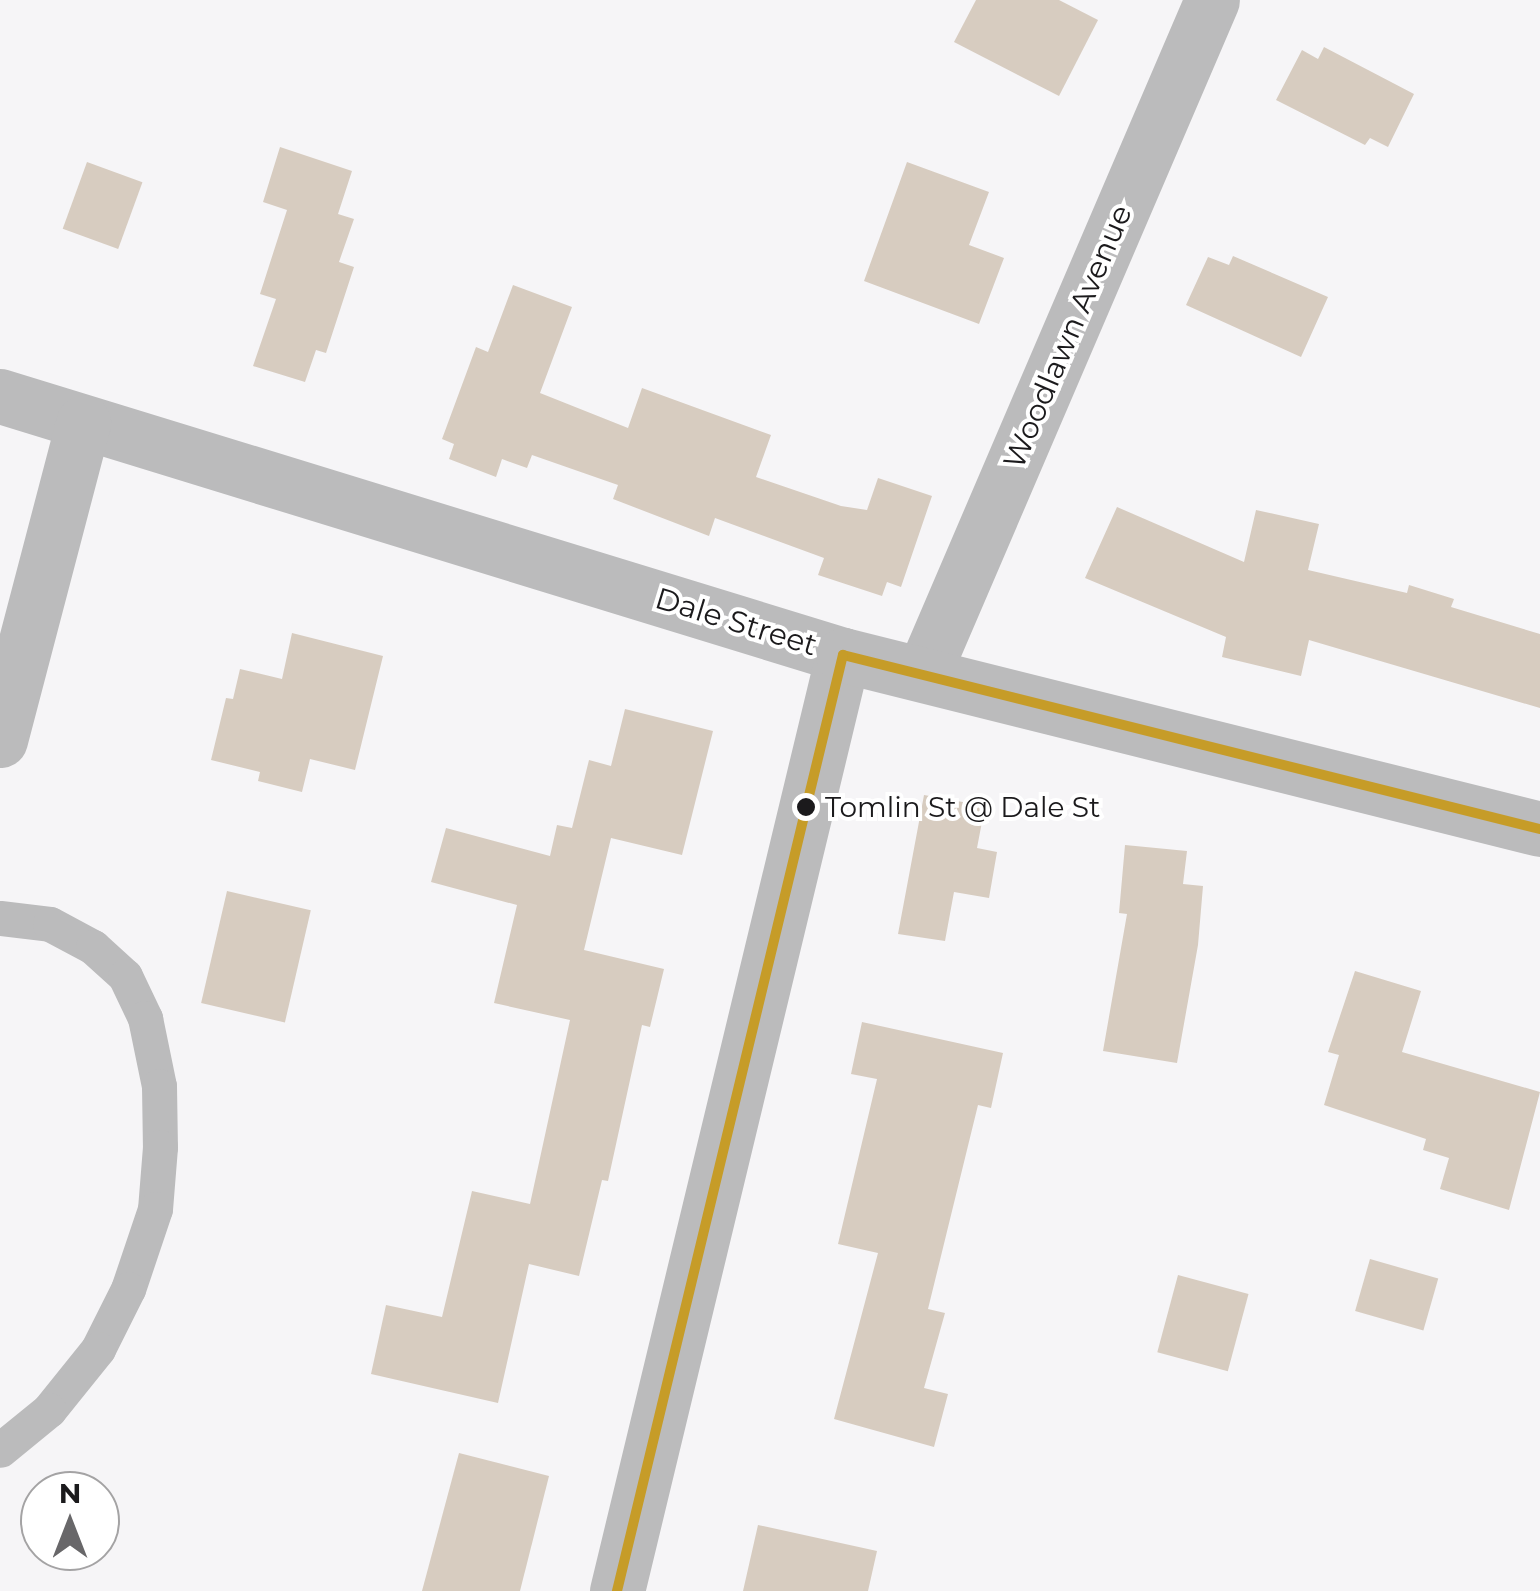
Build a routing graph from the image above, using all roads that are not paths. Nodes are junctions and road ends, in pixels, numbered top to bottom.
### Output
1 (1212, 0) edge
2 (0, 396) edge
3 (83, 424) junction
4 (843, 654) junction
5 (923, 674) junction
6 (0, 740) edge
7 (1540, 829) edge
8 (0, 917) edge
9 (0, 1450) edge
10 (617, 1591) edge

1 - 5 street, Woodlawn Avenue
2 - 3 street, Dale Street
3 - 4 street, Dale Street
3 - 6 street
4 - 5 street, Dale Street
4 - 10 street
5 - 7 street, Dale Street
8 - 9 lane

